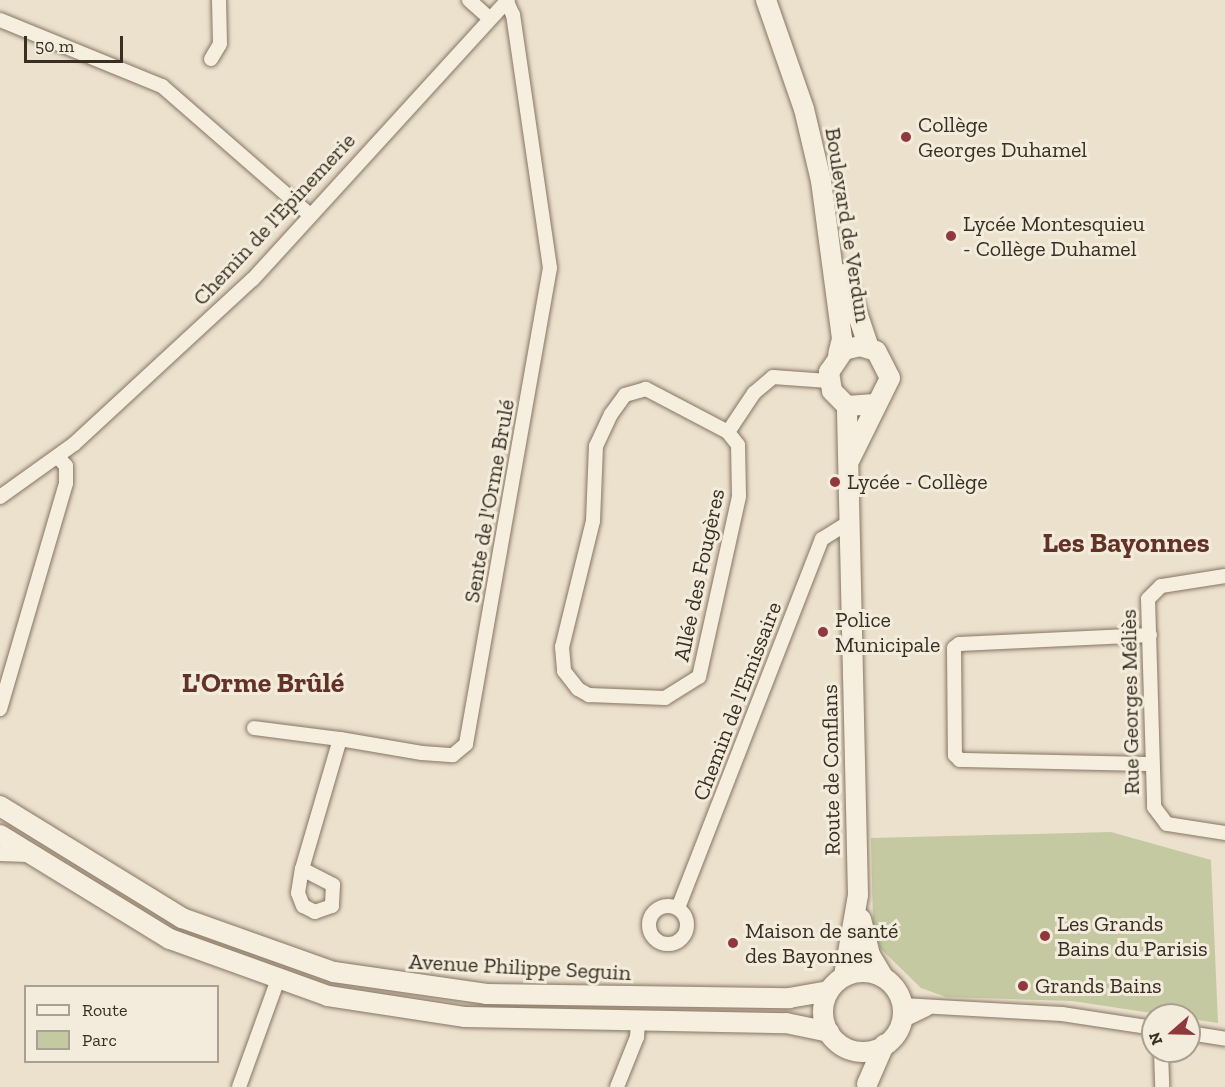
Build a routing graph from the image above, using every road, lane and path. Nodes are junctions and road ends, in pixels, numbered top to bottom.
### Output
1 (219, 0) edge
2 (469, 0) edge
3 (766, 0) edge
4 (777, 0) edge
5 (507, 1) edge
6 (488, 17) junction
7 (0, 20) edge
8 (211, 59) dead end
9 (310, 215) junction
10 (869, 348) junction
11 (837, 355) junction
12 (828, 381) junction
13 (875, 404) junction
14 (847, 406) junction
15 (728, 432) junction
16 (57, 456) junction
17 (849, 464) junction
18 (0, 497) edge
19 (849, 522) junction
20 (1225, 576) edge
21 (1150, 635) junction
22 (4, 686) edge
23 (0, 709) edge
24 (254, 728) dead end
25 (340, 739) junction
26 (1151, 764) junction
27 (0, 806) edge
28 (1225, 833) edge
29 (0, 835) edge
30 (0, 854) edge
31 (31, 855) junction
32 (302, 869) dead end
33 (858, 895) junction
34 (678, 908) dead end
35 (844, 976) junction
36 (883, 977) junction
37 (277, 982) junction
38 (828, 991) junction
39 (902, 1013) junction
40 (638, 1021) junction
41 (1141, 1026) edge
42 (829, 1032) junction
43 (1201, 1035) edge
44 (1225, 1039) edge
45 (884, 1046) junction
46 (857, 1051) junction
47 (1161, 1063) edge
48 (867, 1085) edge
49 (239, 1087) edge
50 (617, 1087) edge
51 (1162, 1087) edge

1 - 8 street
2 - 6 street
3 - 11 main road, Boulevard de Verdun
4 - 10 main road, Boulevard de Verdun
5 - 6 street, Chemin de l'Epinemerie
5 - 25 street, Sente de l'Orme Brulé
6 - 9 street, Chemin de l'Epinemerie
7 - 9 street
9 - 16 street, Chemin de l'Epinemerie
10 - 11 main road
10 - 13 main road
11 - 12 main road
12 - 14 main road
12 - 15 street
13 - 14 main road
13 - 17 main road
14 - 17 main road, Route de Conflans
15 - 15 street, Allée des Fougères
16 - 18 street, Chemin de l'Epinemerie
16 - 22 street
17 - 19 main road, Route de Conflans
19 - 33 main road, Route de Conflans
19 - 34 street, Chemin de l'Emissaire
20 - 21 street, Rue Georges Méliès
21 - 26 street, Rue Georges Méliès
21 - 26 street
22 - 23 street
24 - 25 street, Sente de l'Orme Brulé
25 - 32 street
26 - 28 street, Rue Georges Méliès
27 - 38 main road, Avenue Philippe Seguin
29 - 31 main road
30 - 31 street
31 - 37 main road
33 - 35 main road, Route de Conflans
33 - 36 main road, Route de Conflans
35 - 36 main road
35 - 38 main road
36 - 39 main road
37 - 40 main road
37 - 49 street
38 - 42 main road
39 - 41 street
39 - 45 main road
40 - 42 main road
40 - 50 street
42 - 46 main road
43 - 44 street
45 - 46 main road
45 - 48 main road
46 - 48 main road
47 - 51 street

